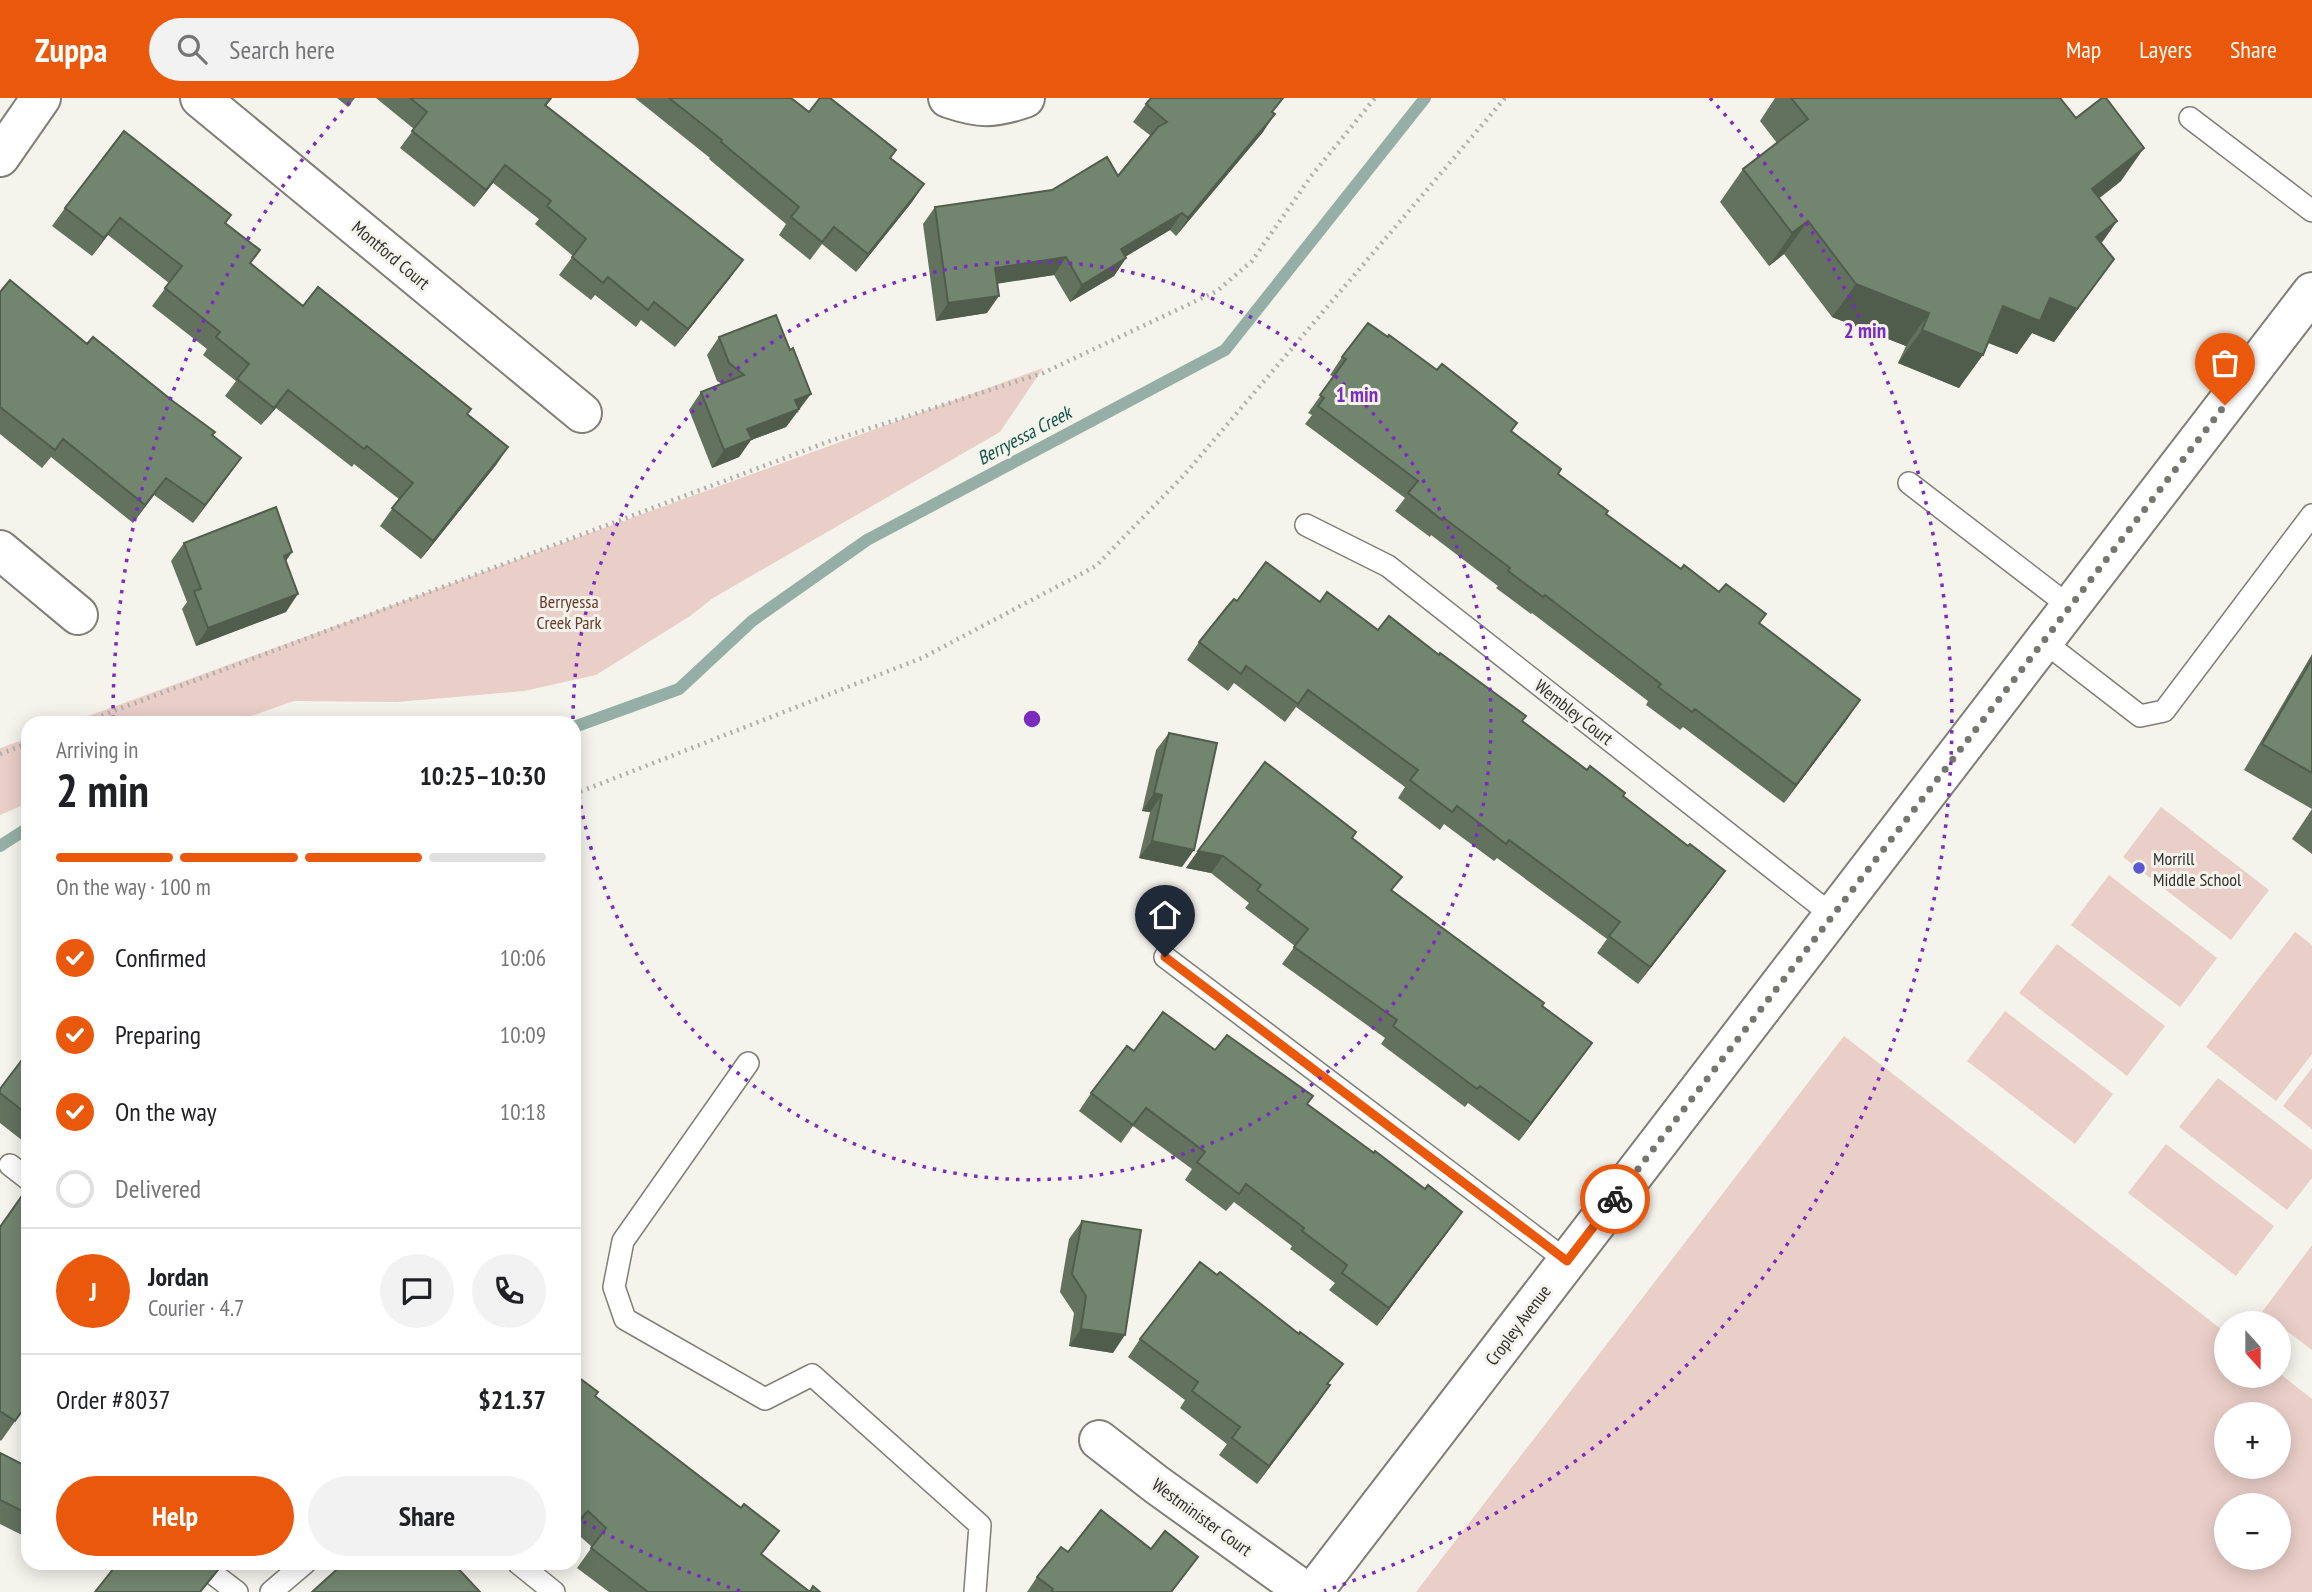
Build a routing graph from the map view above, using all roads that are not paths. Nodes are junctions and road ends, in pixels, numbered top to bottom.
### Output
1 (41, 98) edge
2 (200, 98) edge
3 (948, 98) edge
4 (1025, 98) edge
5 (2190, 118) dead end
6 (0, 157) edge
7 (2312, 211) edge
8 (2312, 292) edge
9 (582, 413) dead end
10 (1909, 483) dead end
11 (2312, 515) edge
12 (1306, 525) dead end
13 (0, 550) edge
14 (2069, 606) junction
15 (78, 615) dead end
16 (2043, 641) junction
17 (1832, 915) junction
18 (1165, 957) dead end
19 (748, 1063) dead end
20 (10, 1165) dead end
21 (21, 1174) edge
22 (1567, 1261) junction
23 (1099, 1440) dead end
24 (208, 1570) edge
25 (296, 1570) edge
26 (527, 1570) edge
27 (237, 1592) edge
28 (271, 1592) edge
29 (554, 1592) edge
30 (975, 1592) edge
31 (1306, 1592) edge
32 (1313, 1592) edge

1 - 6 street
2 - 9 street, Montford Court
3 - 4 street
5 - 7 lane
8 - 14 street, Cropley Avenue
10 - 14 lane
11 - 16 lane
12 - 17 lane, Wembley Court
13 - 15 street
14 - 16 street, Cropley Avenue
16 - 17 street, Cropley Avenue
17 - 22 street, Cropley Avenue
18 - 22 lane
19 - 30 lane
20 - 21 lane
22 - 32 street, Cropley Avenue
23 - 31 street, Westminister Court
24 - 27 lane
25 - 28 lane
26 - 29 lane

